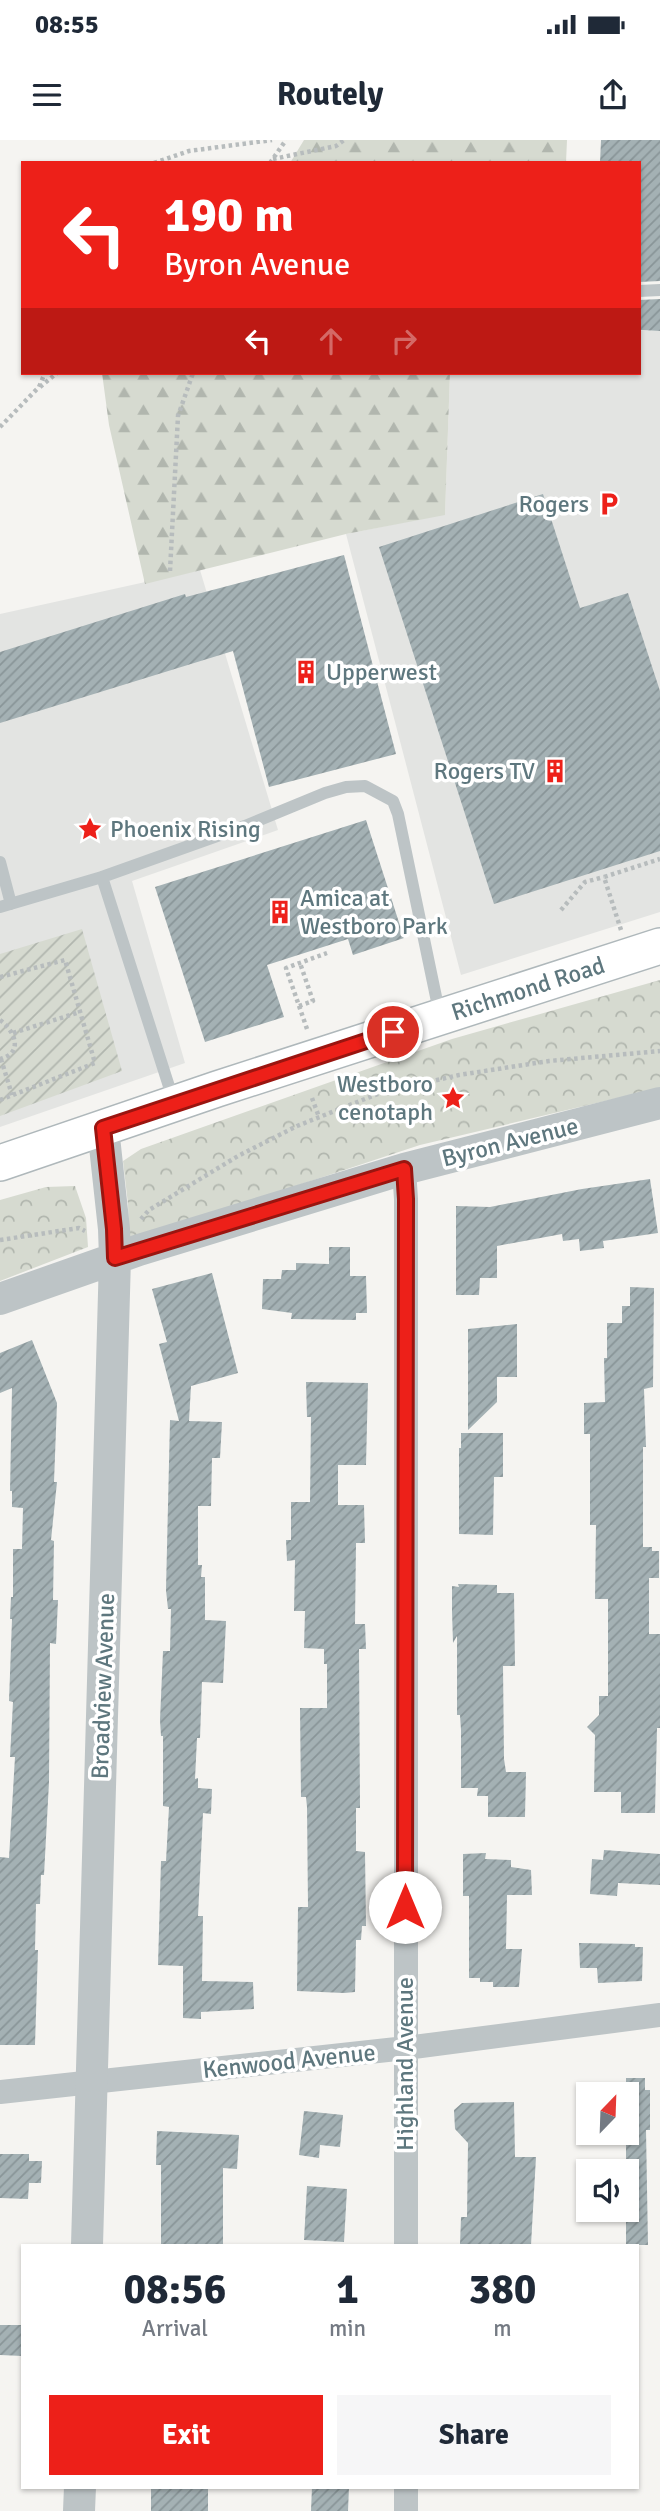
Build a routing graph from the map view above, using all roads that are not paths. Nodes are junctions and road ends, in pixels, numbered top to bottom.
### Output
1 (660, 290) edge
2 (641, 291) edge
3 (0, 862) edge
4 (102, 877) junction
5 (6, 906) edge
6 (660, 946) edge
7 (440, 1017) junction
8 (660, 1103) edge
9 (175, 1104) junction
10 (103, 1128) junction
11 (0, 1163) edge
12 (404, 1169) junction
13 (115, 1244) junction
14 (0, 1298) edge
15 (660, 2015) edge
16 (406, 2048) junction
17 (92, 2083) junction
18 (0, 2092) edge
19 (87, 2244) edge
20 (405, 2244) edge
21 (80, 2489) edge
22 (406, 2489) edge
23 (79, 2511) edge
24 (406, 2511) edge

1 - 2 lane
3 - 5 lane
4 - 5 lane
4 - 7 lane
4 - 9 lane
6 - 7 main road, Richmond Road
7 - 9 main road, Richmond Road
8 - 12 street, Byron Avenue
9 - 10 main road, Richmond Road
10 - 11 main road, Richmond Road
10 - 13 street, Broadview Avenue
12 - 13 street, Byron Avenue
12 - 16 street, Highland Avenue
13 - 14 street, Byron Avenue
13 - 17 street, Broadview Avenue
15 - 16 street, Kenwood Avenue
16 - 17 street, Kenwood Avenue
16 - 20 street, Highland Avenue
17 - 18 street, Kenwood Avenue
17 - 19 street, Broadview Avenue
21 - 23 street
22 - 24 street

